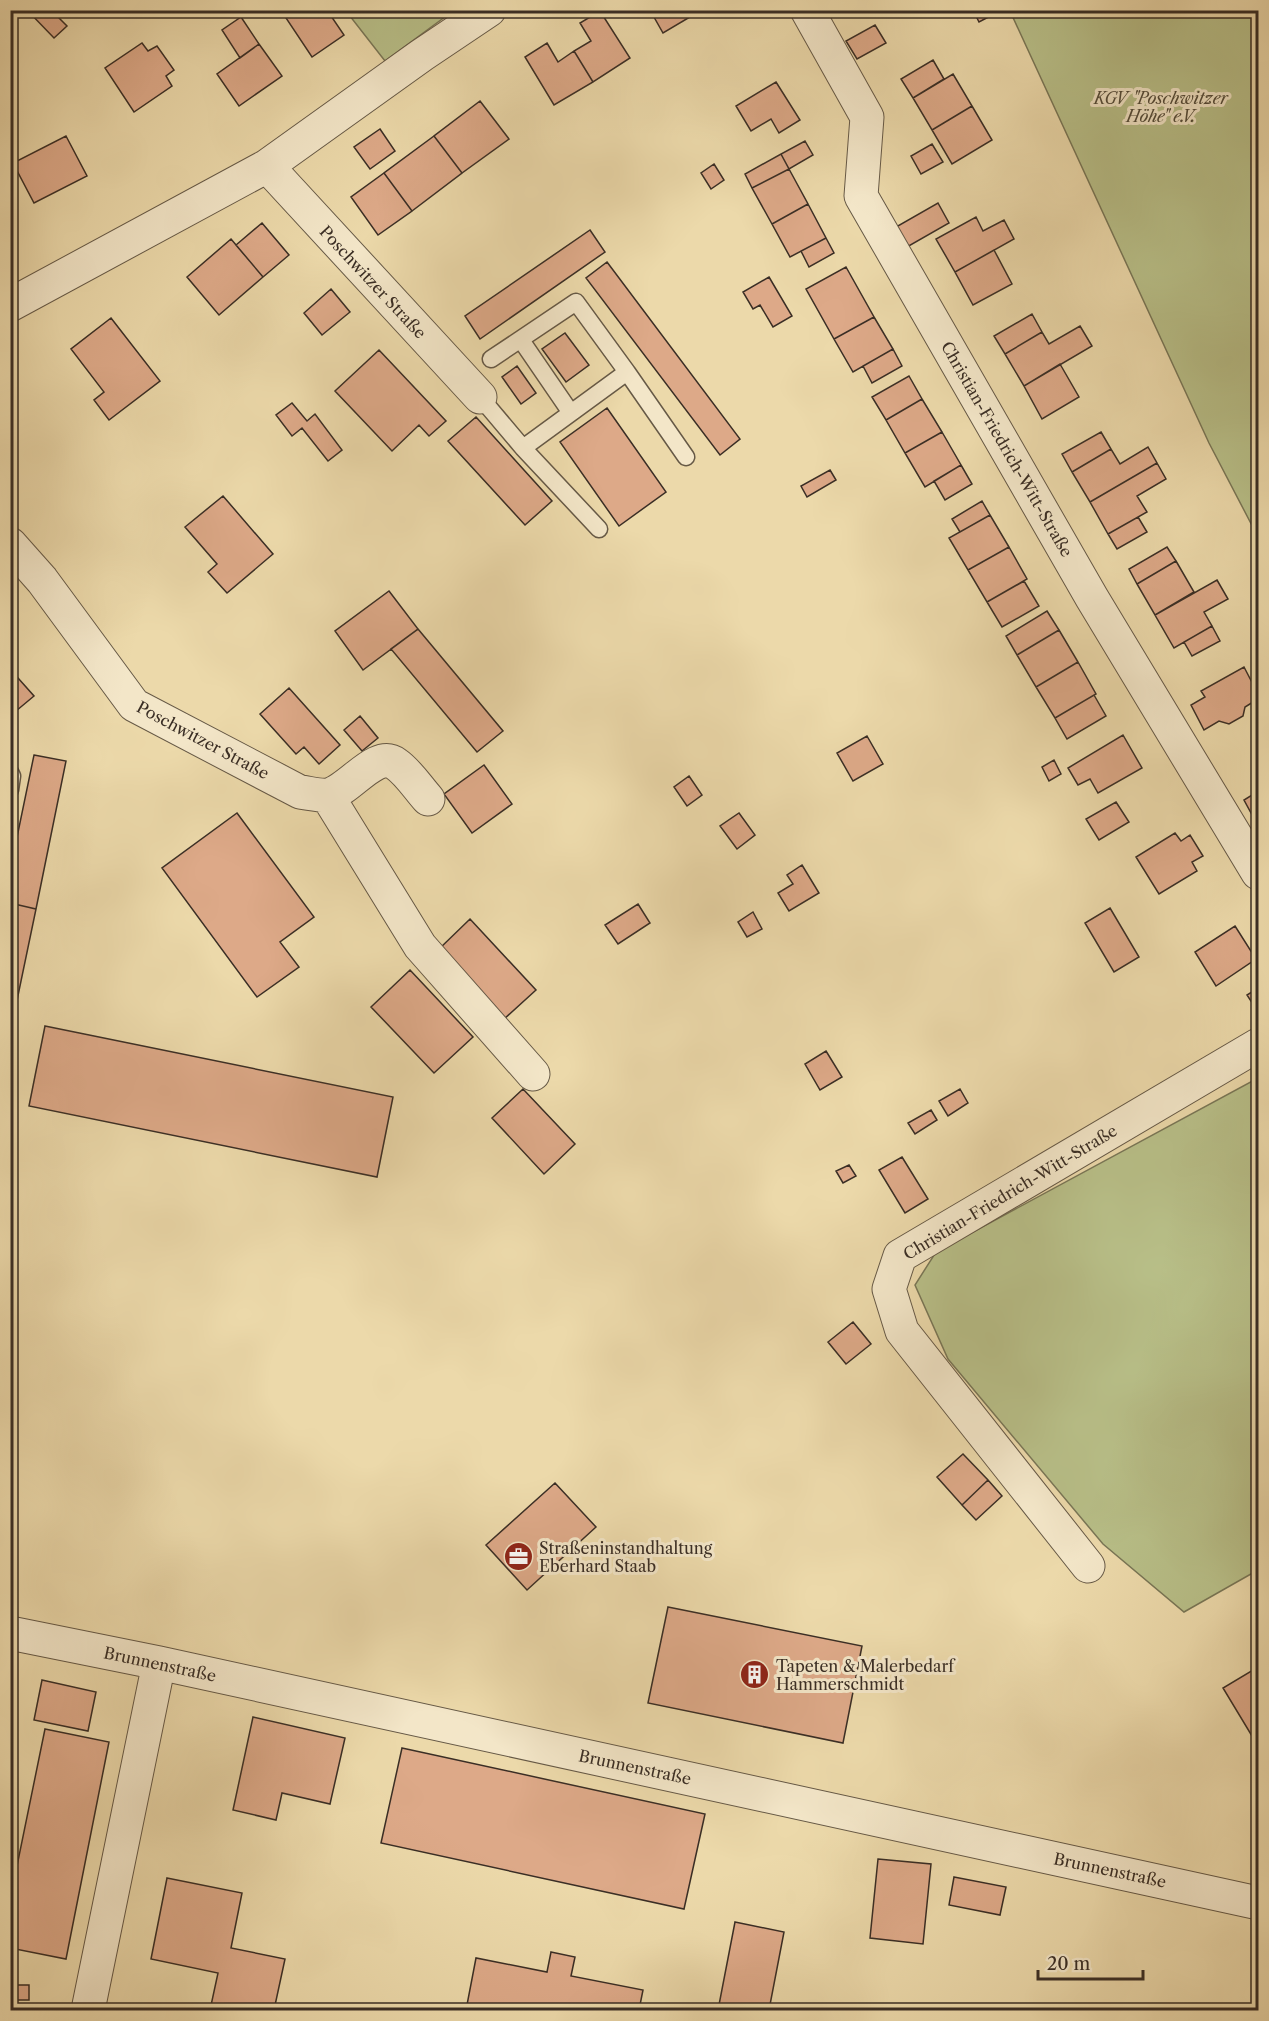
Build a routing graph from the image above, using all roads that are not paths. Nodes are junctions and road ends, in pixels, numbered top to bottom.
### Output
1 (489, 10) edge
2 (807, 10) edge
3 (267, 166) junction
4 (10, 305) edge
5 (521, 340) junction
6 (491, 359) dead end
7 (627, 372) junction
8 (480, 397) joint
9 (571, 413) junction
10 (523, 448) junction
11 (686, 457) dead end
12 (599, 529) dead end
13 (10, 544) edge
14 (10, 772) edge
15 (10, 790) edge
16 (327, 795) junction
17 (428, 799) dead end
18 (1258, 873) edge
19 (1258, 1044) edge
20 (533, 1074) dead end
21 (1088, 1566) dead end
22 (10, 1633) edge
23 (159, 1663) junction
24 (1258, 1903) edge
25 (88, 2010) edge

1 - 3 street
2 - 18 street, Christian-Friedrich-Witt-Straße
3 - 4 street
3 - 8 street, Poschwitzer Straße
5 - 6 lane
5 - 7 lane
5 - 9 lane
7 - 9 lane
7 - 11 lane
8 - 10 lane
9 - 10 lane
10 - 12 lane
13 - 16 street, Poschwitzer Straße
14 - 15 lane
16 - 17 street
16 - 20 street
19 - 21 street, Christian-Friedrich-Witt-Straße
22 - 23 street, Brunnenstraße
23 - 24 street, Brunnenstraße
23 - 25 street

